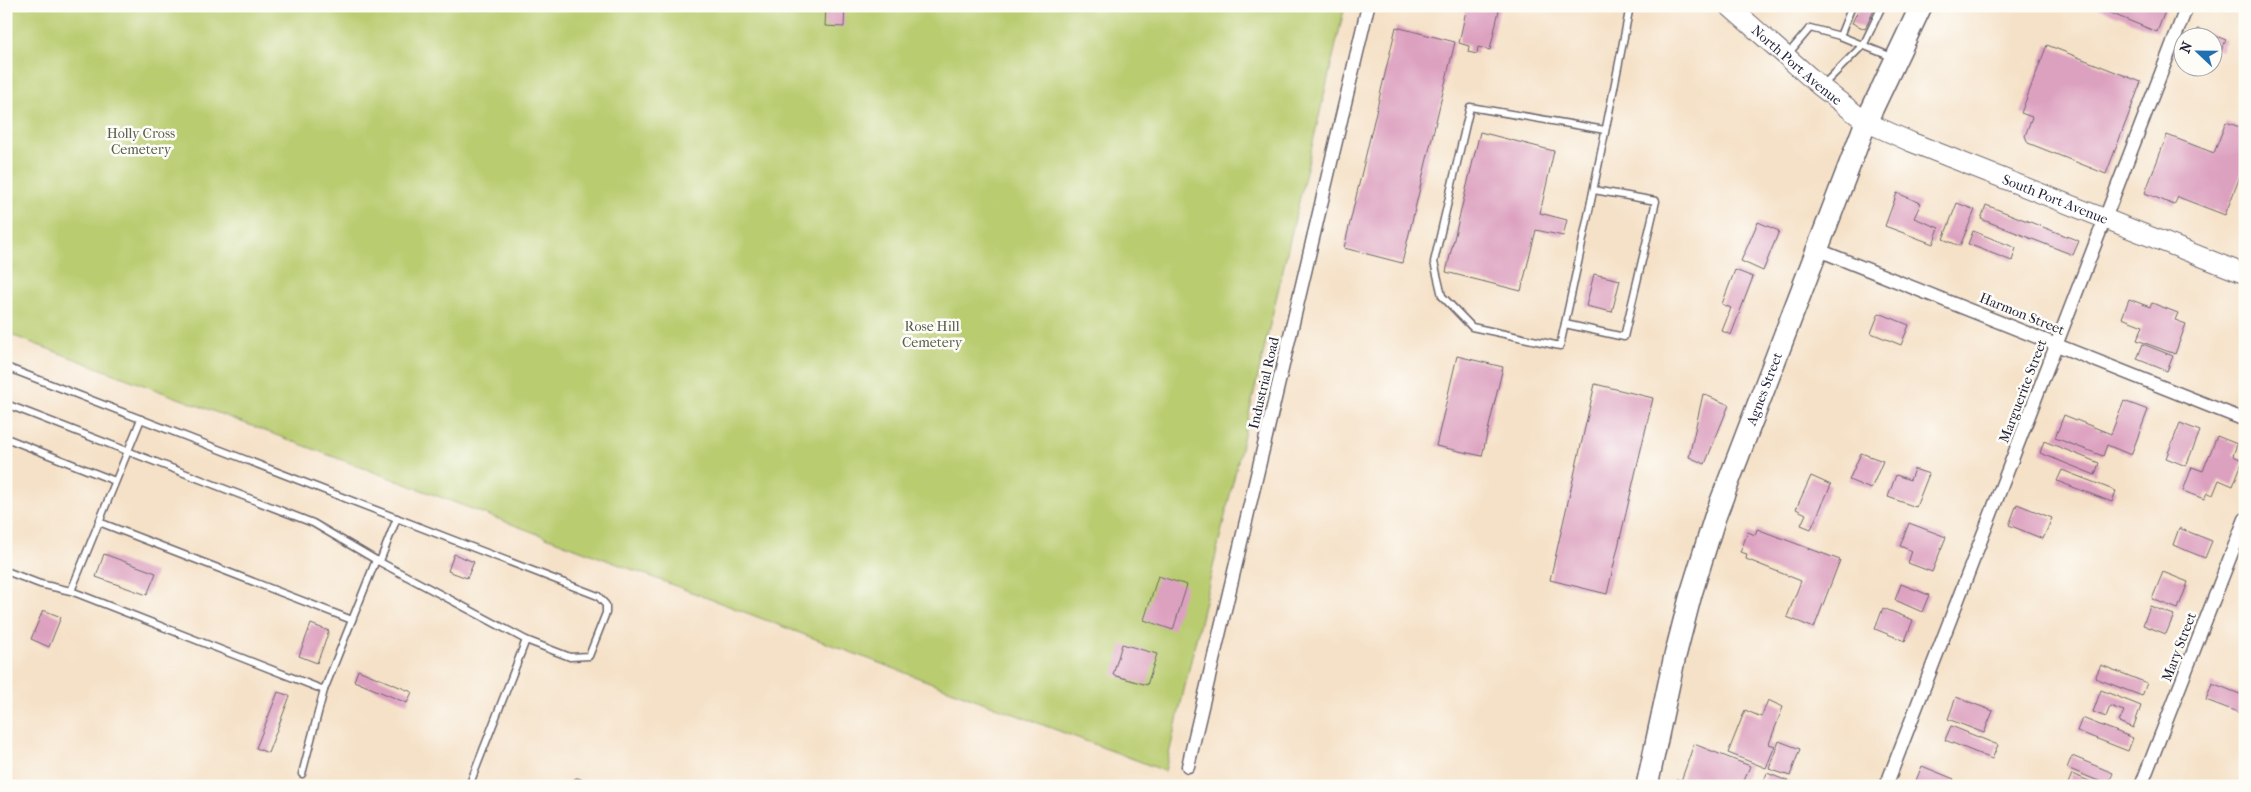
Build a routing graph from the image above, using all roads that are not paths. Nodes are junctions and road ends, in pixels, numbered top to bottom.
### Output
1 (1368, 6) edge
2 (1630, 6) edge
3 (1729, 6) edge
4 (1852, 6) edge
5 (1882, 6) edge
6 (2187, 6) edge
7 (1913, 9) edge
8 (1840, 36) junction
9 (1864, 44) junction
10 (1786, 57) junction
11 (1896, 58) junction
12 (1821, 87) junction
13 (1866, 122) junction
14 (1606, 130) junction
15 (1594, 190) junction
16 (2105, 218) junction
17 (1816, 249) junction
18 (2245, 274) edge
19 (1565, 324) junction
20 (2057, 344) junction
21 (6, 367) edge
22 (6, 404) edge
23 (141, 419) junction
24 (2245, 420) edge
25 (6, 438) edge
26 (128, 450) junction
27 (115, 481) junction
28 (397, 518) junction
29 (2245, 518) edge
30 (99, 522) junction
31 (378, 560) junction
32 (6, 571) edge
33 (72, 592) junction
34 (352, 620) junction
35 (526, 640) junction
36 (324, 690) junction
37 (1188, 766) dead end
38 (302, 774) dead end
39 (469, 786) edge
40 (576, 786) edge
41 (588, 786) edge
42 (1647, 786) edge
43 (1886, 786) edge
44 (2141, 786) edge

1 - 37 street, Industrial Road
2 - 14 lane
3 - 10 main road, North Port Avenue
4 - 8 lane
5 - 9 lane
6 - 16 street, Marguerite Street
7 - 11 main road, Agnes Street
8 - 9 lane
8 - 10 lane
9 - 11 lane
9 - 12 lane
10 - 12 main road, North Port Avenue
11 - 13 main road, Agnes Street
12 - 13 main road, North Port Avenue
13 - 16 main road, South Port Avenue
13 - 17 main road, Agnes Street
14 - 15 lane
14 - 19 lane
15 - 19 lane
15 - 19 lane
16 - 18 main road, South Port Avenue
16 - 20 street, Marguerite Street
17 - 20 street, Harmon Street
17 - 42 main road, Agnes Street
20 - 24 street, Harmon Street
20 - 43 street, Marguerite Street
21 - 23 lane
22 - 26 lane
23 - 26 lane
23 - 28 lane
25 - 27 lane
26 - 27 lane
26 - 31 lane
27 - 30 lane
28 - 31 lane
28 - 35 lane
29 - 44 street, Mary Street
30 - 33 lane
30 - 34 lane
31 - 34 lane
31 - 35 lane
32 - 33 lane
33 - 36 lane
34 - 36 lane
35 - 39 lane
36 - 38 lane
40 - 41 lane

